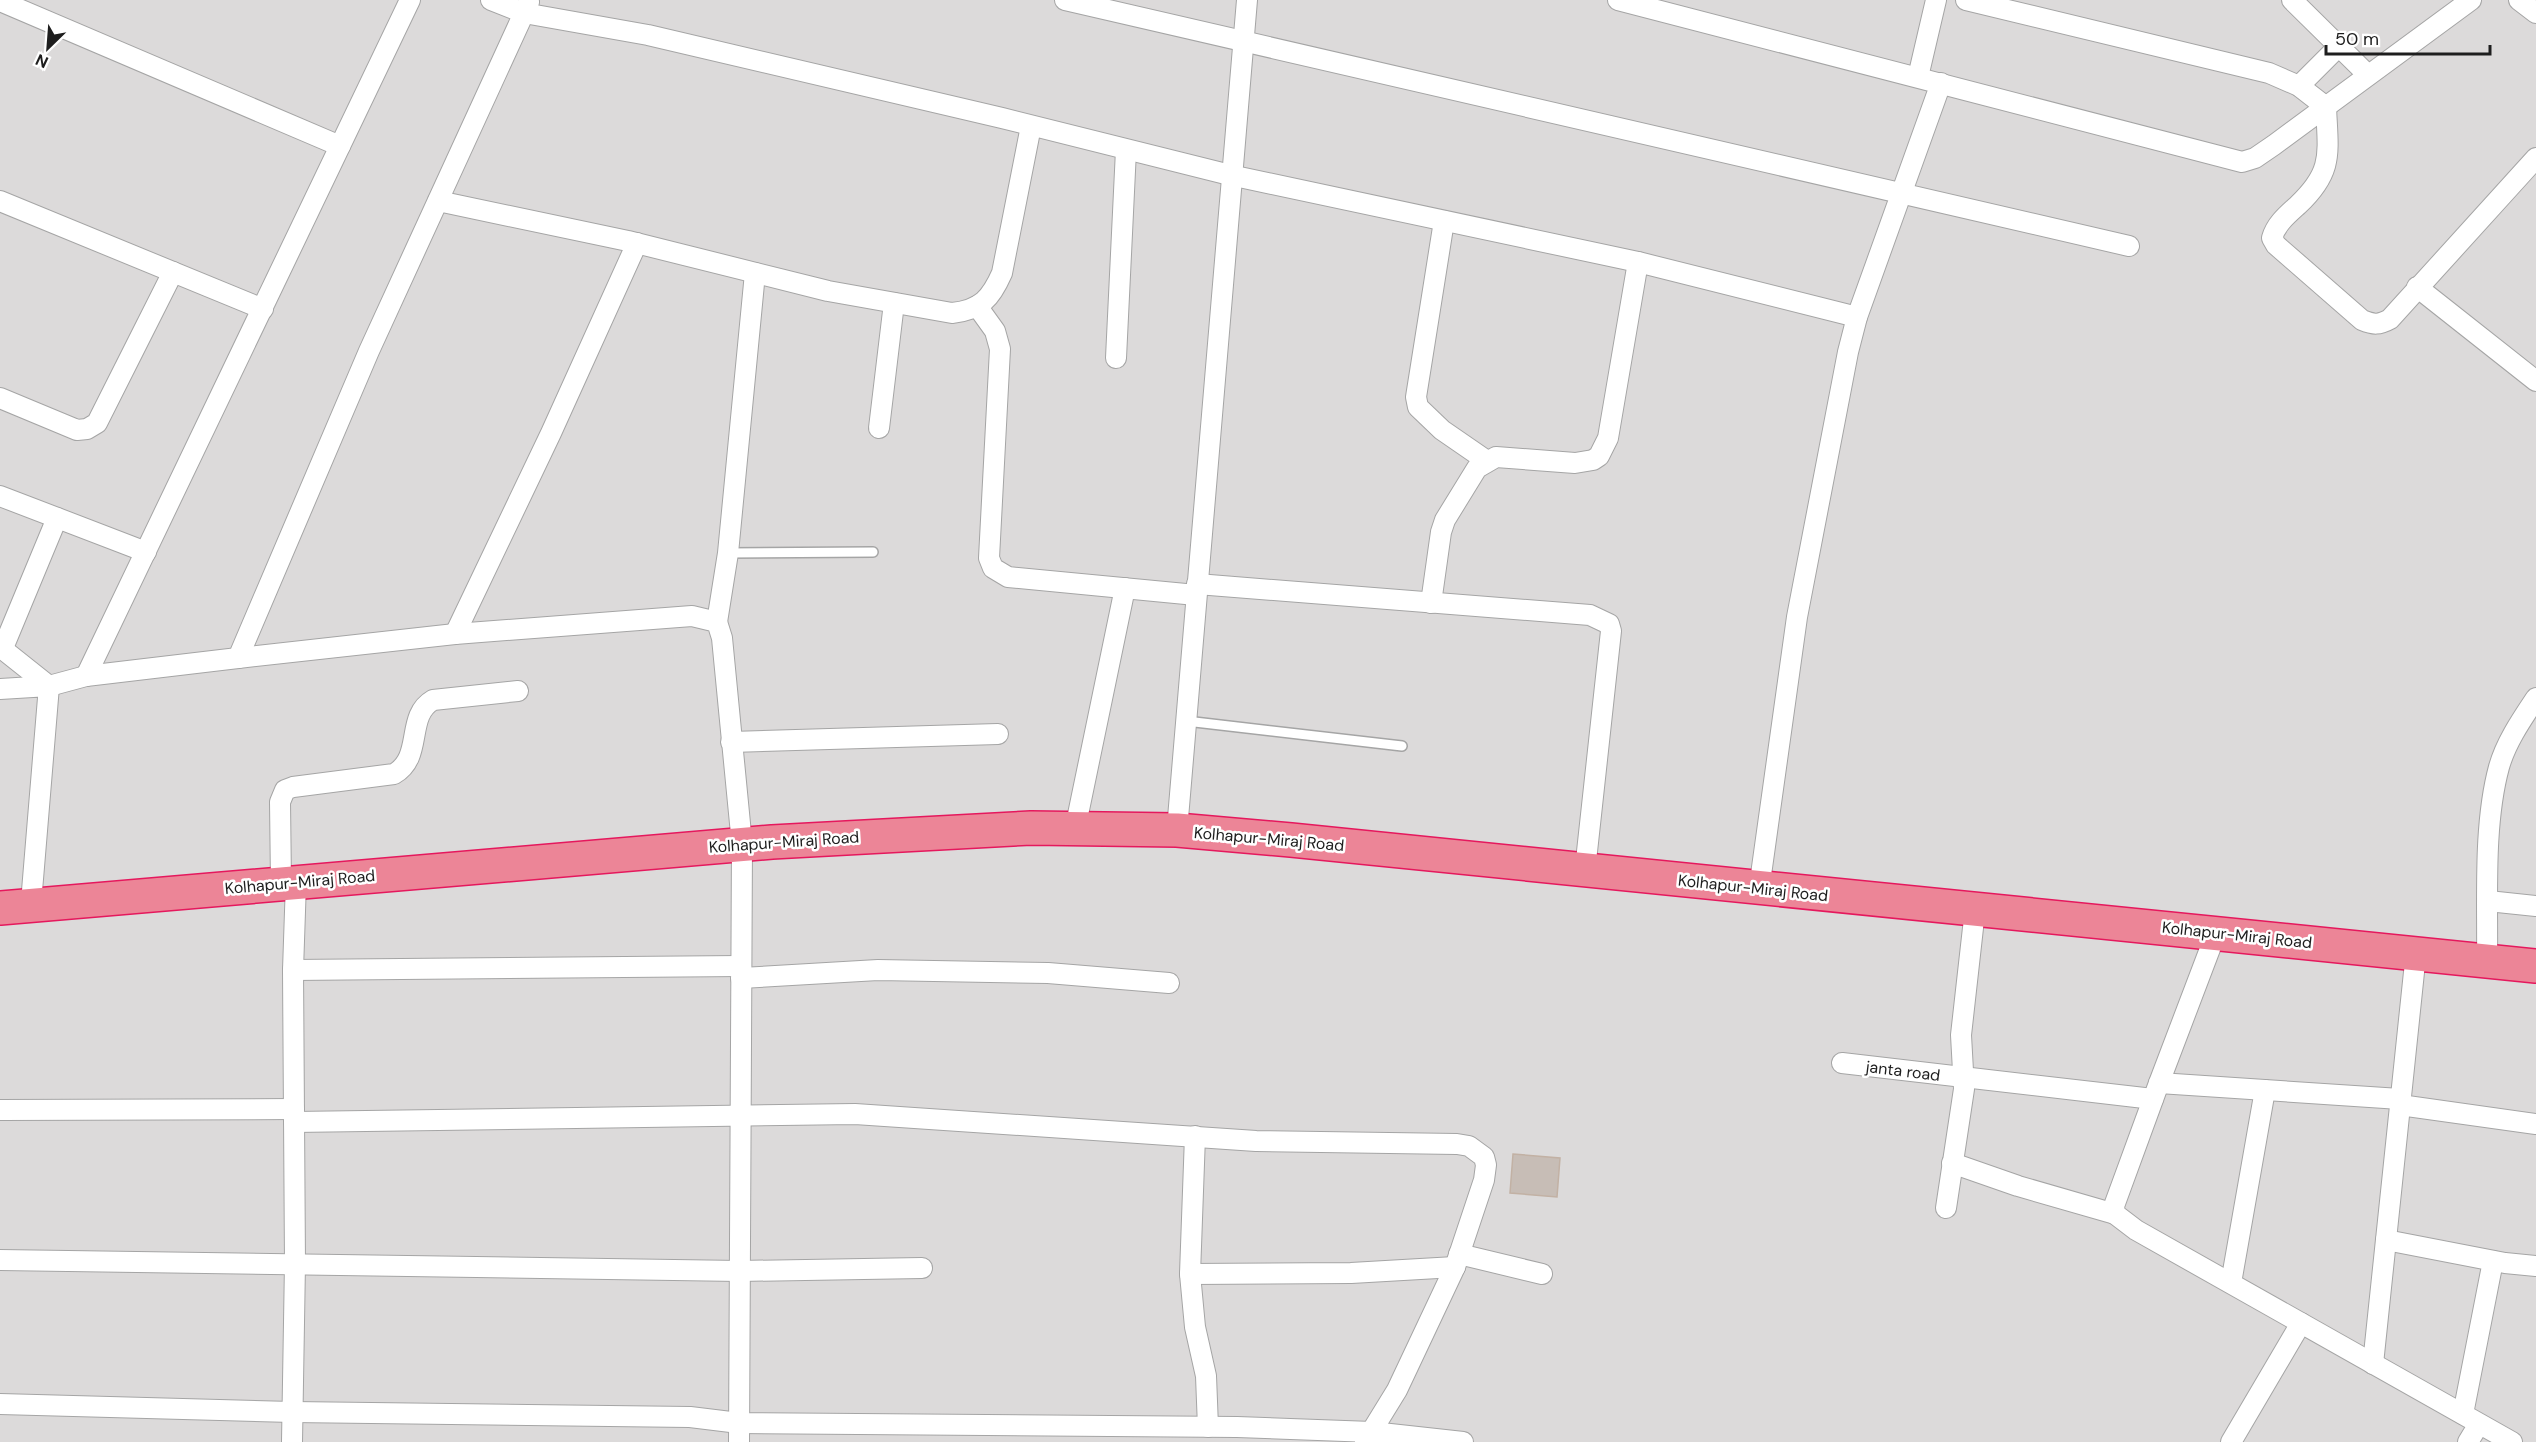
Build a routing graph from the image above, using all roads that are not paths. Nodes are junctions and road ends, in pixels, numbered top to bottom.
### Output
1 (410, 0) edge
2 (491, 0) edge
3 (1065, 0) edge
4 (1247, 0) edge
5 (1618, 0) edge
6 (1936, 0) edge
7 (1966, 0) edge
8 (2292, 0) edge
9 (2471, 0) edge
10 (2519, 0) edge
11 (0, 1) edge
12 (527, 6) edge
13 (2536, 13) edge
14 (1243, 43) junction
15 (2338, 47) junction
16 (2368, 75) junction
17 (1918, 77) junction
18 (1941, 83) junction
19 (2299, 86) junction
20 (2326, 107) junction
21 (1031, 126) junction
22 (340, 146) junction
23 (1126, 150) junction
24 (2536, 158) edge
25 (1230, 175) junction
26 (1903, 193) junction
27 (0, 201) edge
28 (438, 201) junction
29 (1444, 221) junction
30 (637, 243) junction
31 (2129, 246) dead end
32 (1638, 262) junction
33 (172, 272) junction
34 (755, 273) junction
35 (2417, 287) junction
36 (894, 303) junction
37 (978, 306) junction
38 (262, 309) junction
39 (1857, 317) junction
40 (1116, 358) dead end
41 (2536, 381) edge
42 (0, 398) edge
43 (879, 428) dead end
44 (1487, 461) junction
45 (0, 496) edge
46 (57, 518) junction
47 (146, 552) junction
48 (873, 552) dead end
49 (728, 553) junction
50 (1125, 588) junction
51 (1197, 590) junction
52 (1431, 603) junction
53 (717, 622) junction
54 (454, 634) junction
55 (2, 648) edge
56 (238, 658) junction
57 (86, 676) junction
58 (49, 686) junction
59 (0, 689) edge
60 (518, 691) dead end
61 (2536, 698) edge
62 (1186, 721) junction
63 (998, 734) dead end
64 (731, 742) junction
65 (1402, 746) dead end
66 (1075, 829) junction
67 (1177, 830) junction
68 (742, 844) junction
69 (1585, 870) junction
70 (288, 883) junction
71 (1759, 889) junction
72 (2488, 901) junction
73 (16, 906) edge
74 (2536, 906) edge
75 (1975, 910) junction
76 (2216, 933) junction
77 (2416, 953) junction
78 (2487, 961) junction
79 (2536, 966) edge
80 (293, 970) junction
81 (741, 972) junction
82 (1169, 983) dead end
83 (1842, 1063) dead end
84 (1964, 1078) junction
85 (2265, 1090) junction
86 (2156, 1091) junction
87 (2400, 1102) junction
88 (0, 1110) edge
89 (294, 1116) junction
90 (741, 1116) junction
91 (2536, 1124) edge
92 (1195, 1136) junction
93 (1953, 1163) junction
94 (1946, 1208) dead end
95 (2115, 1214) junction
96 (2386, 1240) junction
97 (0, 1260) edge
98 (1457, 1261) junction
99 (2493, 1261) junction
100 (295, 1263) junction
101 (2536, 1266) edge
102 (922, 1268) dead end
103 (740, 1271) junction
104 (1190, 1274) junction
105 (1542, 1274) dead end
106 (2231, 1284) junction
107 (2301, 1323) junction
108 (2373, 1364) junction
109 (0, 1404) edge
110 (292, 1412) junction
111 (2471, 1419) junction
112 (1208, 1427) junction
113 (739, 1432) edge
114 (1369, 1437) edge
115 (292, 1442) edge
116 (1464, 1442) edge
117 (2231, 1442) edge
118 (2468, 1442) edge
119 (2512, 1442) edge

1 - 22 street
2 - 12 street
3 - 14 street
4 - 14 street
5 - 17 street
6 - 17 street
7 - 19 street
8 - 15 street
9 - 16 street
10 - 13 street
11 - 22 street
12 - 21 street
12 - 28 street
14 - 25 street
14 - 26 street
15 - 16 street
15 - 19 street
16 - 20 street
17 - 18 street
18 - 20 street
18 - 26 street
19 - 20 street
20 - 35 street
21 - 23 street
21 - 37 street
22 - 38 street
23 - 25 street
23 - 40 street
24 - 35 street
25 - 29 street
25 - 51 street
26 - 31 street
26 - 39 street
27 - 33 street
28 - 30 street
28 - 56 street
29 - 32 street
29 - 44 street
30 - 34 street
30 - 54 street
32 - 39 street
32 - 44 street
33 - 38 street
33 - 42 street
34 - 36 street
34 - 49 street
35 - 41 street
36 - 37 street
36 - 43 street
37 - 50 street
38 - 47 street
39 - 71 street
44 - 52 street
45 - 46 street
46 - 47 street
46 - 55 street
47 - 57 street
48 - 49 lane
49 - 53 street
50 - 51 street
50 - 66 street
51 - 52 street
51 - 62 street
52 - 69 street
53 - 54 street
53 - 64 street
54 - 56 street
55 - 58 street
56 - 57 street
57 - 58 street
58 - 59 street
58 - 73 street
60 - 70 street
61 - 72 street
62 - 65 lane
62 - 67 street
63 - 64 street
64 - 68 street
66 - 67 highway, Kolhapur-Miraj Road
66 - 68 highway, Kolhapur-Miraj Road
67 - 69 highway, Kolhapur-Miraj Road
68 - 70 highway, Kolhapur-Miraj Road
68 - 81 street
69 - 71 highway, Kolhapur-Miraj Road
70 - 73 highway, Kolhapur-Miraj Road
70 - 80 street
71 - 75 highway, Kolhapur-Miraj Road
72 - 74 street
72 - 78 street
75 - 76 highway, Kolhapur-Miraj Road
75 - 84 street
76 - 77 highway, Kolhapur-Miraj Road
76 - 86 street
77 - 78 highway, Kolhapur-Miraj Road
77 - 87 street
78 - 79 highway, Kolhapur-Miraj Road
80 - 81 street
80 - 89 street
81 - 82 street
81 - 90 street
83 - 84 street, janta road
84 - 86 street, janta road
84 - 93 street
85 - 86 street, janta road
85 - 87 street, janta road
85 - 106 street
86 - 95 street
87 - 91 street, janta road
87 - 96 street
88 - 89 street
89 - 90 street
89 - 100 street
90 - 92 street
90 - 103 street
92 - 98 street
92 - 104 street
93 - 94 street
93 - 95 street
95 - 106 street
96 - 99 street
96 - 108 street
97 - 100 street
98 - 104 street
98 - 105 street
98 - 114 street
99 - 101 street
99 - 111 street
100 - 103 street
100 - 110 street
102 - 103 street
103 - 113 street
104 - 112 street
106 - 107 street
107 - 108 street
107 - 117 street
108 - 111 street
109 - 110 street
110 - 113 street
110 - 115 street
111 - 118 street
111 - 119 street
112 - 113 street
112 - 114 street
114 - 116 street

